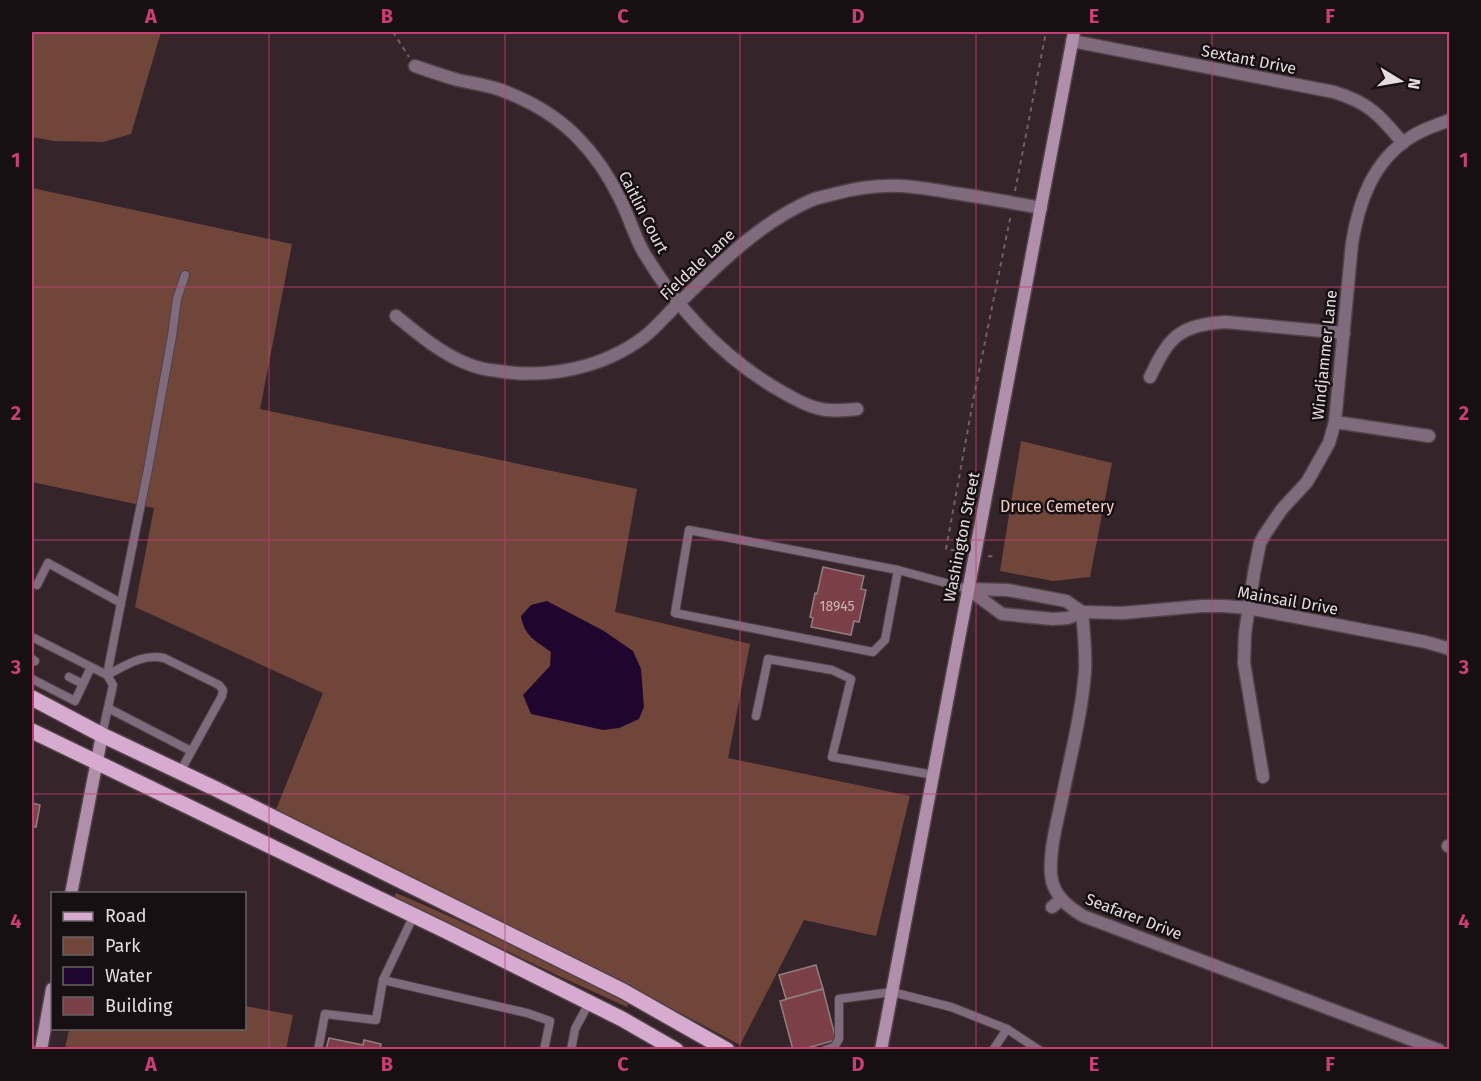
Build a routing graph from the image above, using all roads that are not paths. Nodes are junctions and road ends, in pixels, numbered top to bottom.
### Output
1 (1073, 36) edge
2 (415, 66) road end
3 (1449, 120) edge
4 (1403, 143) junction
5 (1041, 208) junction
6 (185, 275) dead end
7 (678, 303) junction
8 (396, 316) dead end
9 (1344, 333) junction
10 (1150, 377) dead end
11 (857, 409) dead end
12 (1335, 422) junction
13 (1429, 436) dead end
14 (898, 570) junction
15 (37, 585) dead end
16 (968, 590) junction
17 (121, 603) junction
18 (1248, 608) junction
19 (1082, 612) junction
20 (32, 637) edge
21 (1449, 649) edge
22 (91, 667) junction
23 (107, 675) junction
24 (69, 677) dead end
25 (32, 679) edge
26 (83, 684) junction
27 (32, 698) edge
28 (108, 708) junction
29 (756, 716) dead end
30 (32, 731) edge
31 (102, 735) junction
32 (191, 751) junction
33 (96, 764) junction
34 (180, 772) junction
35 (934, 775) junction
36 (1263, 777) dead end
37 (71, 892) edge
38 (414, 915) junction
39 (383, 980) junction
40 (892, 992) junction
41 (51, 994) edge
42 (588, 1003) junction
43 (1007, 1029) junction
44 (1025, 1046) edge
45 (40, 1050) edge
46 (318, 1050) edge
47 (544, 1050) edge
48 (571, 1050) edge
49 (676, 1050) edge
50 (727, 1050) edge
51 (825, 1050) edge
52 (881, 1050) edge
53 (993, 1050) edge
54 (1039, 1050) edge
55 (1439, 1050) edge

1 - 4 street, Sextant Drive
1 - 5 main road, Washington Street
2 - 7 street, Caitlin Court
3 - 4 street, Windjammer Lane
4 - 9 street, Windjammer Lane
5 - 7 street, Fieldale Lane
5 - 16 main road, Washington Street
6 - 17 lane
7 - 8 street, Fieldale Lane
7 - 11 street, Caitlin Court
9 - 10 street
9 - 12 street, Windjammer Lane
12 - 13 street
12 - 18 street, Windjammer Lane
14 - 14 lane
14 - 16 lane
15 - 17 lane
16 - 19 street, Mainsail Drive
16 - 19 street, Mainsail Drive
16 - 35 main road, Washington Street
17 - 23 lane
18 - 19 street, Mainsail Drive
18 - 21 street, Mainsail Drive
18 - 36 street, Windjammer Lane
19 - 55 street, Seafarer Drive
20 - 22 lane
22 - 23 lane
22 - 26 lane
23 - 28 lane
23 - 32 lane
24 - 26 lane
25 - 26 lane
27 - 31 main road
28 - 31 lane
28 - 32 lane
29 - 35 lane
30 - 33 main road
31 - 33 main road
31 - 34 main road
32 - 34 lane
33 - 37 main road
33 - 38 main road
34 - 50 main road
35 - 40 main road, Washington Street
38 - 39 lane
38 - 42 main road
39 - 46 lane
39 - 47 lane
40 - 43 lane
40 - 51 lane
40 - 52 main road, Washington Street
41 - 45 main road
42 - 48 lane
42 - 49 main road
43 - 44 lane
43 - 53 lane
44 - 54 lane

